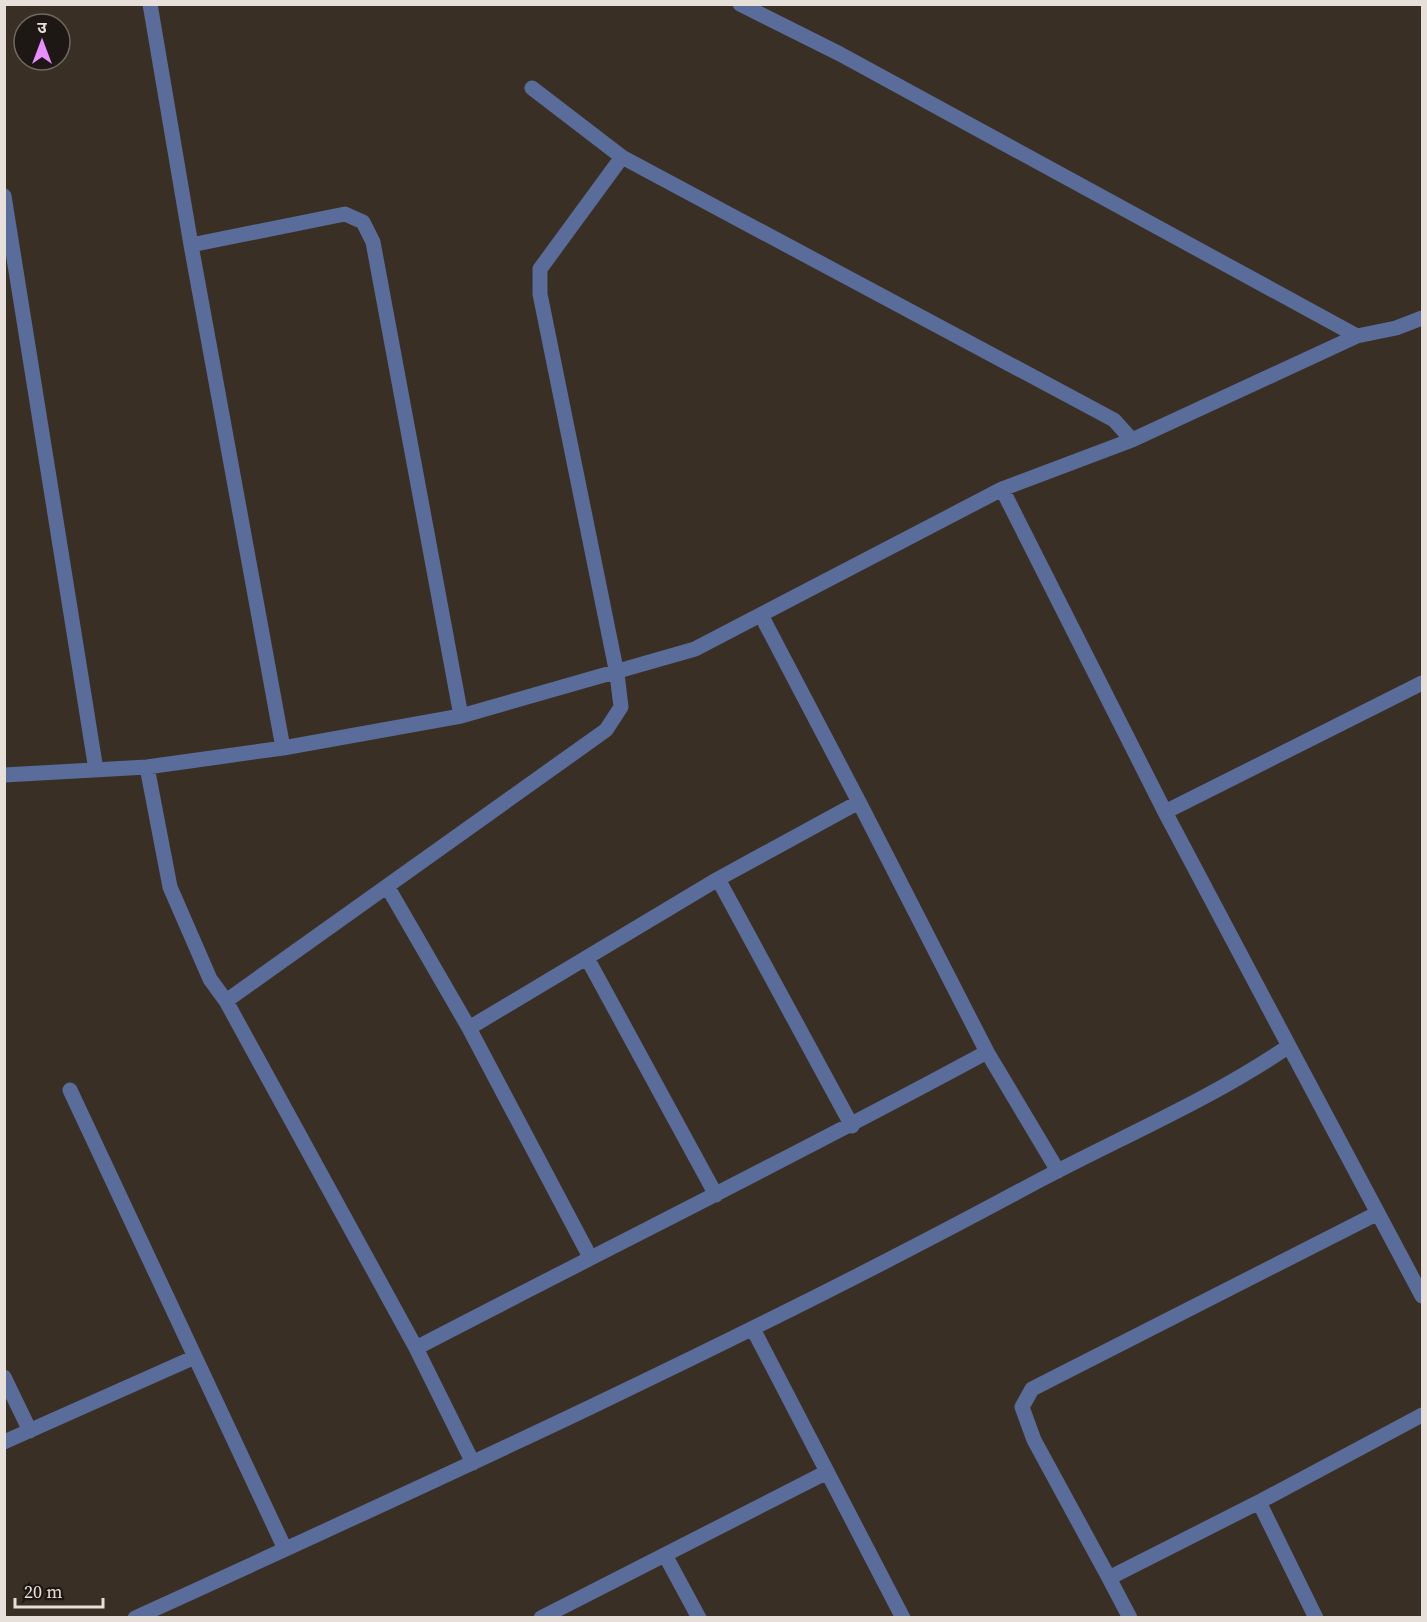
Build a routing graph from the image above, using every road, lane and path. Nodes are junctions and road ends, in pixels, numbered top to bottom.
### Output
1 (150, 4) edge
2 (740, 4) edge
3 (532, 88) dead end
4 (622, 157) junction
5 (4, 196) edge
6 (191, 245) junction
7 (1422, 318) edge
8 (1357, 336) junction
9 (1132, 440) junction
10 (1002, 489) junction
11 (761, 615) junction
12 (617, 674) junction
13 (1422, 683) edge
14 (461, 716) junction
15 (283, 748) junction
16 (147, 767) junction
17 (96, 770) junction
18 (4, 775) edge
19 (860, 802) junction
20 (1165, 812) junction
21 (718, 879) junction
22 (387, 886) junction
23 (587, 958) junction
24 (226, 1001) junction
25 (469, 1028) junction
26 (1289, 1046) junction
27 (987, 1052) junction
28 (70, 1090) dead end
29 (852, 1126) junction
30 (1058, 1171) junction
31 (716, 1194) junction
32 (1378, 1213) junction
33 (590, 1257) junction
34 (1422, 1296) edge
35 (753, 1329) junction
36 (416, 1348) junction
37 (195, 1357) junction
38 (4, 1377) edge
39 (1422, 1416) edge
40 (30, 1431) junction
41 (4, 1442) edge
42 (473, 1463) junction
43 (827, 1472) junction
44 (1259, 1502) junction
45 (285, 1549) junction
46 (665, 1555) junction
47 (1108, 1578) junction
48 (154, 1613) edge
49 (135, 1617) edge
50 (541, 1617) edge
51 (699, 1617) edge
52 (903, 1617) edge
53 (1130, 1617) edge
54 (1316, 1617) edge

1 - 6 street
2 - 8 street
3 - 4 street
4 - 9 street
4 - 12 street
5 - 17 street
6 - 14 street
6 - 15 street
7 - 8 street
8 - 9 street
9 - 10 street
10 - 11 street
10 - 20 street
11 - 12 street
11 - 19 street
12 - 14 street
12 - 22 street
13 - 20 street
14 - 15 street
15 - 16 street
16 - 17 street
16 - 24 street
17 - 18 street
19 - 21 street
19 - 27 street
20 - 26 street
21 - 23 street
21 - 29 street
22 - 24 street
22 - 25 street
23 - 25 street
23 - 31 street
24 - 36 street
25 - 33 street
26 - 30 street
26 - 32 street
27 - 29 street
27 - 30 street
28 - 37 street
29 - 31 street
30 - 35 street
31 - 33 street
32 - 34 street
32 - 47 street
33 - 36 street
35 - 42 street
35 - 43 street
36 - 42 street
37 - 40 street
37 - 45 street
38 - 40 street
39 - 44 street
40 - 41 street
42 - 45 street
43 - 46 street
43 - 52 street
44 - 47 street
44 - 54 street
45 - 48 street
46 - 50 street
46 - 51 street
47 - 53 street
48 - 49 street

